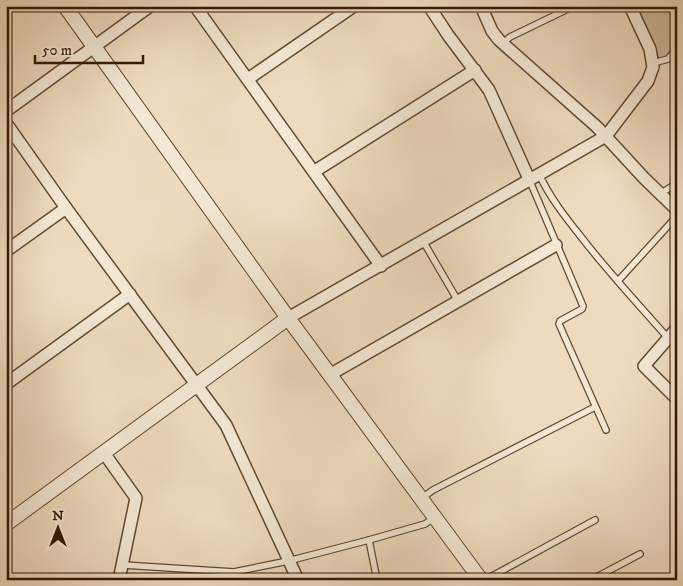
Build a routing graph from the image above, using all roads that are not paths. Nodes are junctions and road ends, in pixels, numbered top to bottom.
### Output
1 (65, 6) edge
2 (150, 6) edge
3 (195, 6) edge
4 (354, 6) edge
5 (429, 6) edge
6 (481, 6) edge
7 (574, 6) edge
8 (630, 6) edge
9 (502, 44) junction
10 (94, 47) junction
11 (677, 48) edge
12 (653, 63) junction
13 (475, 70) junction
14 (248, 79) junction
15 (6, 111) edge
16 (6, 123) edge
17 (606, 136) junction
18 (315, 171) junction
19 (534, 177) junction
20 (677, 183) edge
21 (660, 194) junction
22 (66, 208) junction
23 (677, 210) edge
24 (677, 216) edge
25 (423, 241) junction
26 (556, 245) junction
27 (6, 252) edge
28 (381, 266) junction
29 (618, 282) junction
30 (130, 294) junction
31 (458, 301) junction
32 (288, 318) junction
33 (677, 328) edge
34 (668, 338) junction
35 (331, 374) junction
36 (6, 384) edge
37 (196, 385) junction
38 (677, 399) edge
39 (595, 406) junction
40 (606, 430) dead end
41 (104, 453) junction
42 (422, 498) junction
43 (435, 517) junction
44 (595, 520) dead end
45 (7, 521) edge
46 (369, 540) junction
47 (640, 554) dead end
48 (288, 562) junction
49 (123, 565) junction
50 (234, 572) junction
51 (119, 580) edge
52 (233, 580) edge
53 (298, 580) edge
54 (377, 580) edge
55 (480, 580) edge
56 (485, 580) edge
57 (591, 580) edge

1 - 10 street
2 - 10 street
3 - 14 street
4 - 14 street
5 - 13 street
6 - 9 street
7 - 9 lane
8 - 12 street
9 - 17 street
10 - 15 street
10 - 32 street
11 - 12 lane
12 - 17 street
13 - 18 street
13 - 19 street
14 - 18 street
16 - 22 street
17 - 19 street
17 - 21 street
18 - 28 street
19 - 25 street
19 - 26 lane
19 - 29 lane
20 - 21 lane
21 - 23 street
22 - 27 street
22 - 30 street
24 - 29 lane
25 - 28 street
25 - 31 lane
26 - 31 street
26 - 39 lane
28 - 32 street
29 - 34 lane
30 - 36 street
30 - 37 street
31 - 35 street
32 - 35 street
32 - 37 street
33 - 34 street
34 - 38 street
35 - 42 street
37 - 41 street
37 - 48 street
39 - 40 lane
39 - 42 lane
41 - 45 street
41 - 49 street
42 - 43 street
43 - 46 lane
43 - 55 street
44 - 56 lane
46 - 48 lane
46 - 54 lane
47 - 57 lane
48 - 50 lane
48 - 53 street
49 - 50 lane
49 - 51 street
50 - 52 lane

